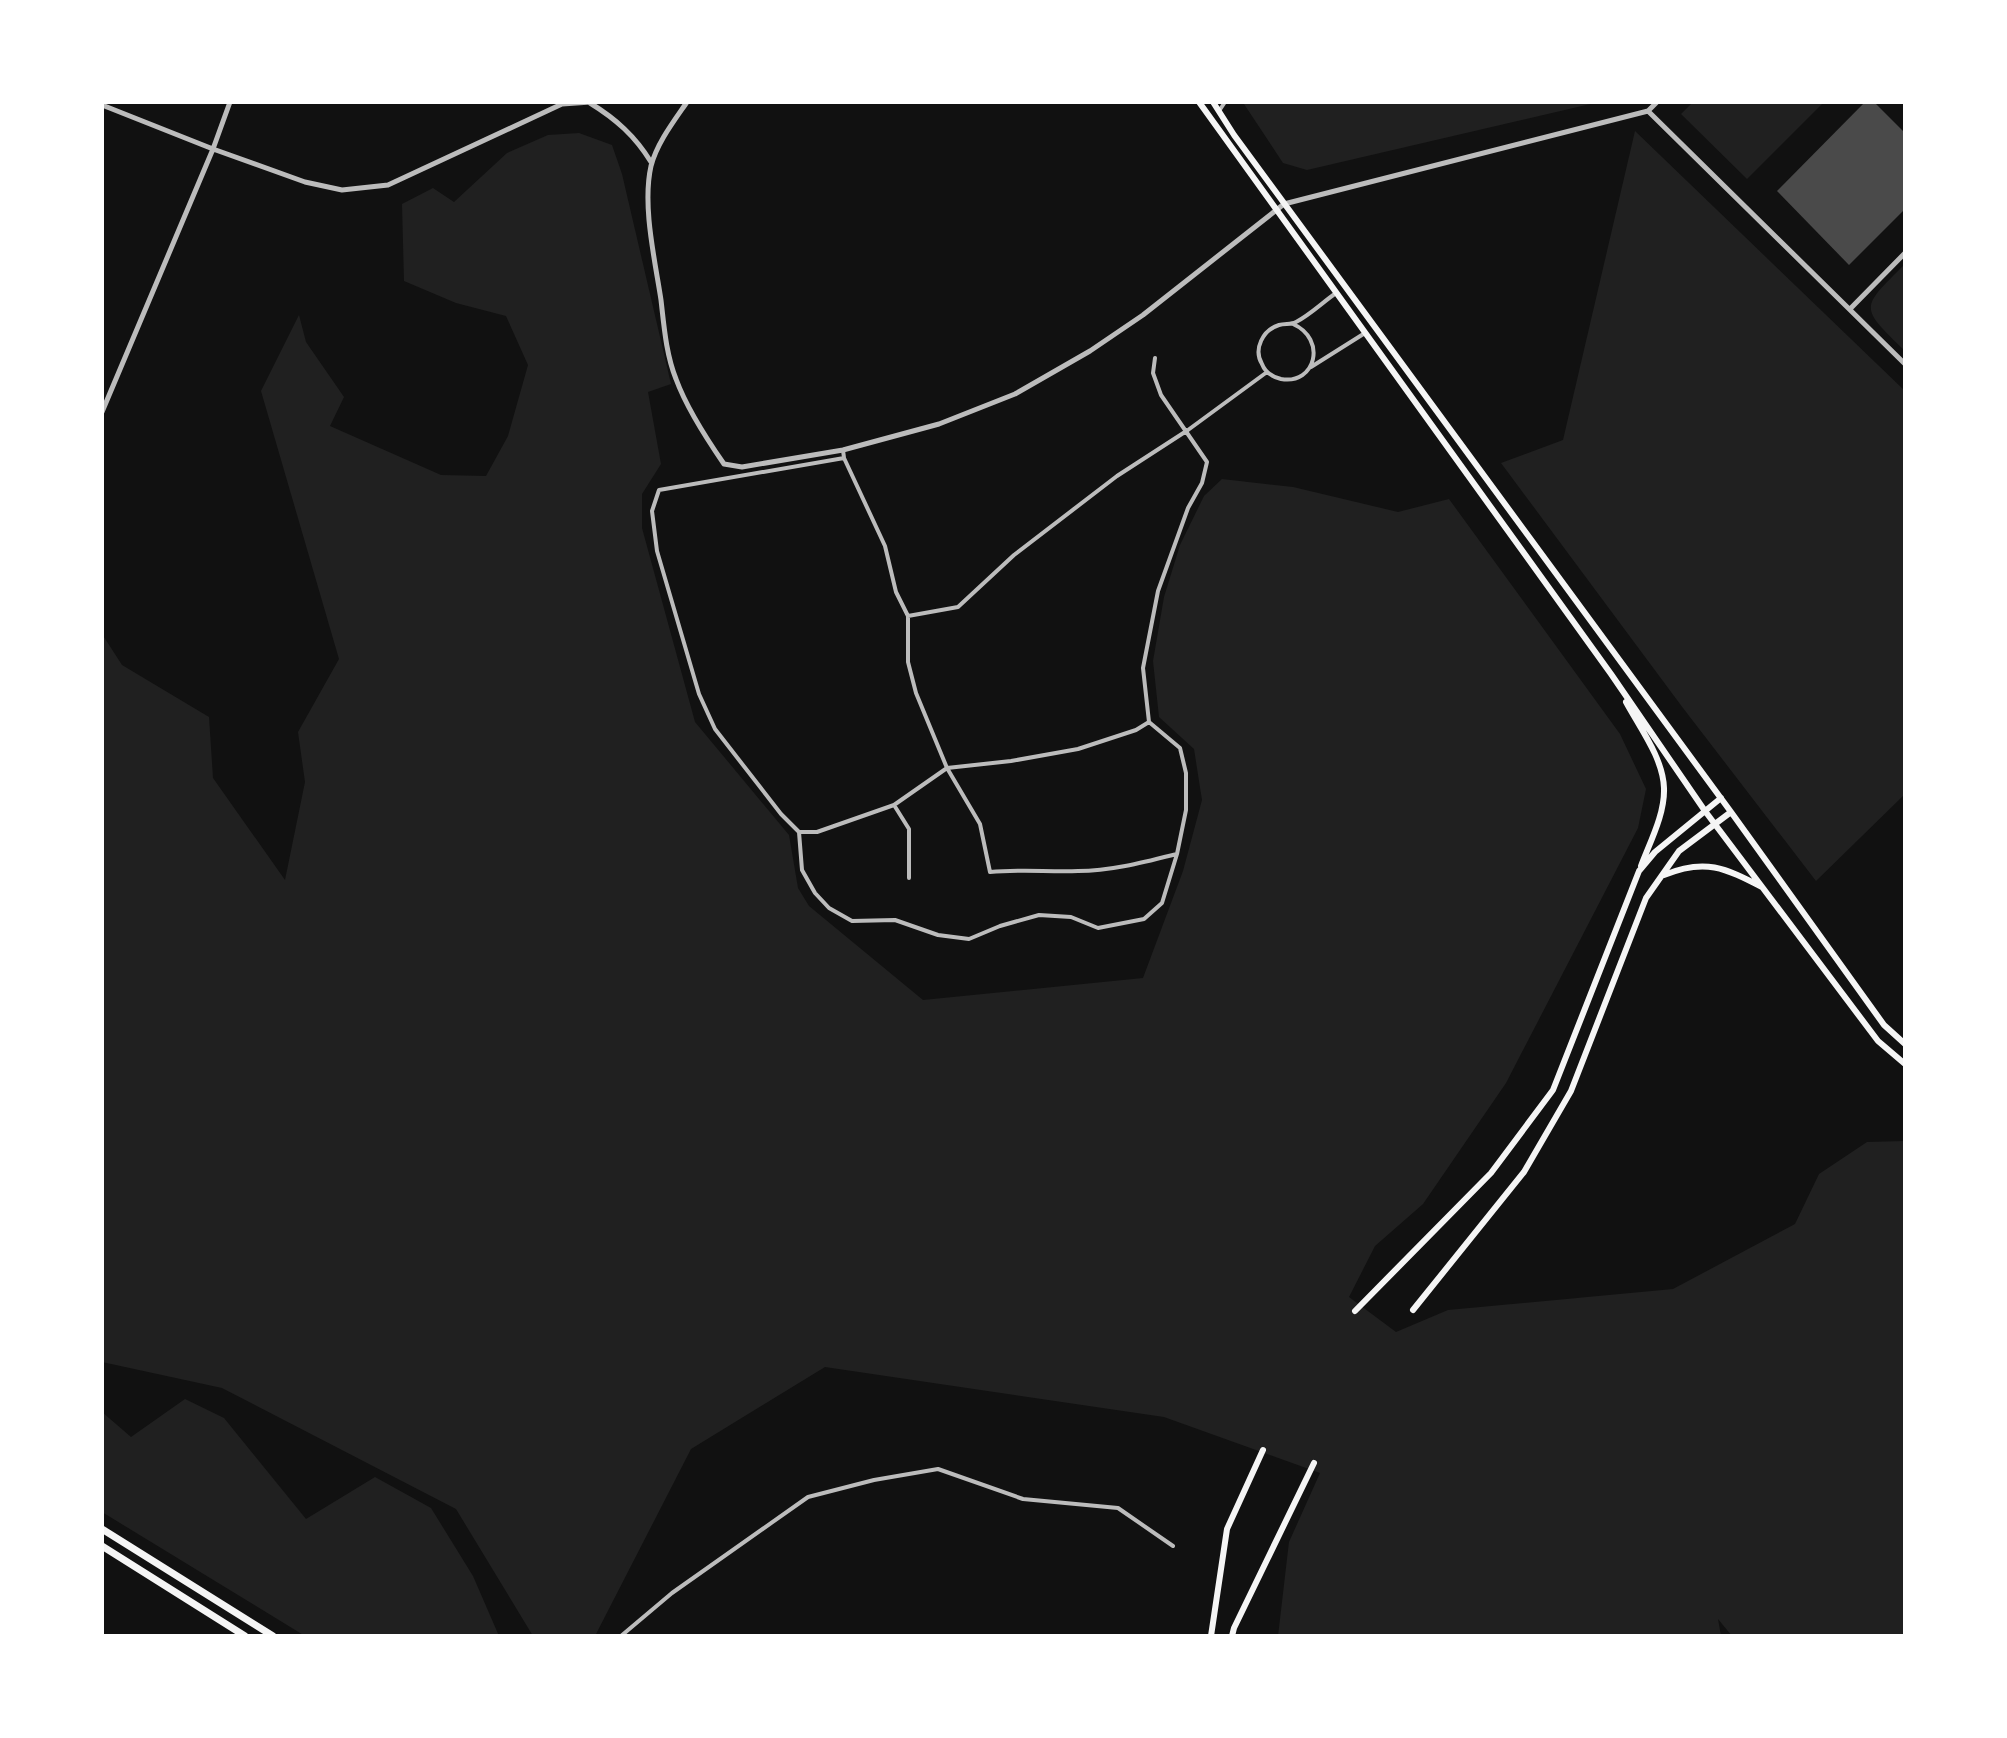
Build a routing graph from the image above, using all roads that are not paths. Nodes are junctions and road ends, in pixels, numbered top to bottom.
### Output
1 (230, 102) edge
2 (590, 102) edge
3 (687, 102) edge
4 (1199, 102) edge
5 (1213, 102) edge
6 (1225, 102) edge
7 (1657, 102) edge
8 (102, 105) edge
9 (1219, 111) junction
10 (1648, 111) junction
11 (213, 149) junction
12 (652, 163) junction
13 (1284, 204) junction
14 (1276, 209) junction
15 (1905, 253) edge
16 (1336, 293) junction
17 (1850, 309) junction
18 (1293, 324) junction
19 (1365, 333) junction
20 (1155, 358) dead end
21 (1905, 364) edge
22 (1308, 369) junction
23 (1267, 372) junction
24 (102, 412) edge
25 (1188, 430) junction
26 (844, 454) junction
27 (908, 616) junction
28 (1611, 674) junction
29 (1149, 722) junction
30 (947, 768) junction
31 (1721, 798) junction
32 (894, 805) junction
33 (1705, 811) junction
34 (1731, 812) junction
35 (1715, 824) junction
36 (799, 832) junction
37 (1177, 854) junction
38 (1639, 871) junction
39 (1660, 877) junction
40 (909, 878) dead end
41 (1766, 890) junction
42 (1905, 1044) edge
43 (1905, 1064) edge
44 (1413, 1310) dead end
45 (1355, 1311) dead end
46 (1263, 1450) dead end
47 (1314, 1463) dead end
48 (102, 1529) edge
49 (102, 1546) edge
50 (1173, 1546) dead end
51 (245, 1636) edge
52 (273, 1636) edge
53 (621, 1636) edge
54 (1211, 1636) edge
55 (1232, 1636) edge

1 - 11 street
2 - 11 street
2 - 12 street
3 - 12 street
4 - 14 main road
5 - 9 main road
6 - 9 street
7 - 10 street
8 - 11 street
9 - 13 main road
10 - 13 street
10 - 17 street
11 - 24 street
12 - 26 street
13 - 14 street
13 - 31 main road
14 - 16 main road
14 - 26 street
15 - 17 street
16 - 18 street
16 - 19 main road
17 - 21 street
18 - 22 street
18 - 23 street
19 - 22 street
19 - 28 main road
20 - 25 street
22 - 23 street
23 - 25 street
25 - 27 street
25 - 29 street
26 - 27 street
26 - 36 street
27 - 30 street
28 - 33 main road
28 - 38 main road
29 - 30 street
29 - 37 street
30 - 32 street
30 - 37 street
31 - 33 main road
31 - 34 main road
32 - 36 street
32 - 40 street
33 - 35 main road
33 - 38 main road
34 - 35 main road
34 - 42 main road
35 - 39 main road
35 - 41 main road
36 - 37 street
38 - 45 main road
39 - 41 main road
39 - 44 main road
41 - 43 main road
46 - 54 main road
47 - 55 main road
48 - 52 main road
49 - 51 main road
50 - 53 street

